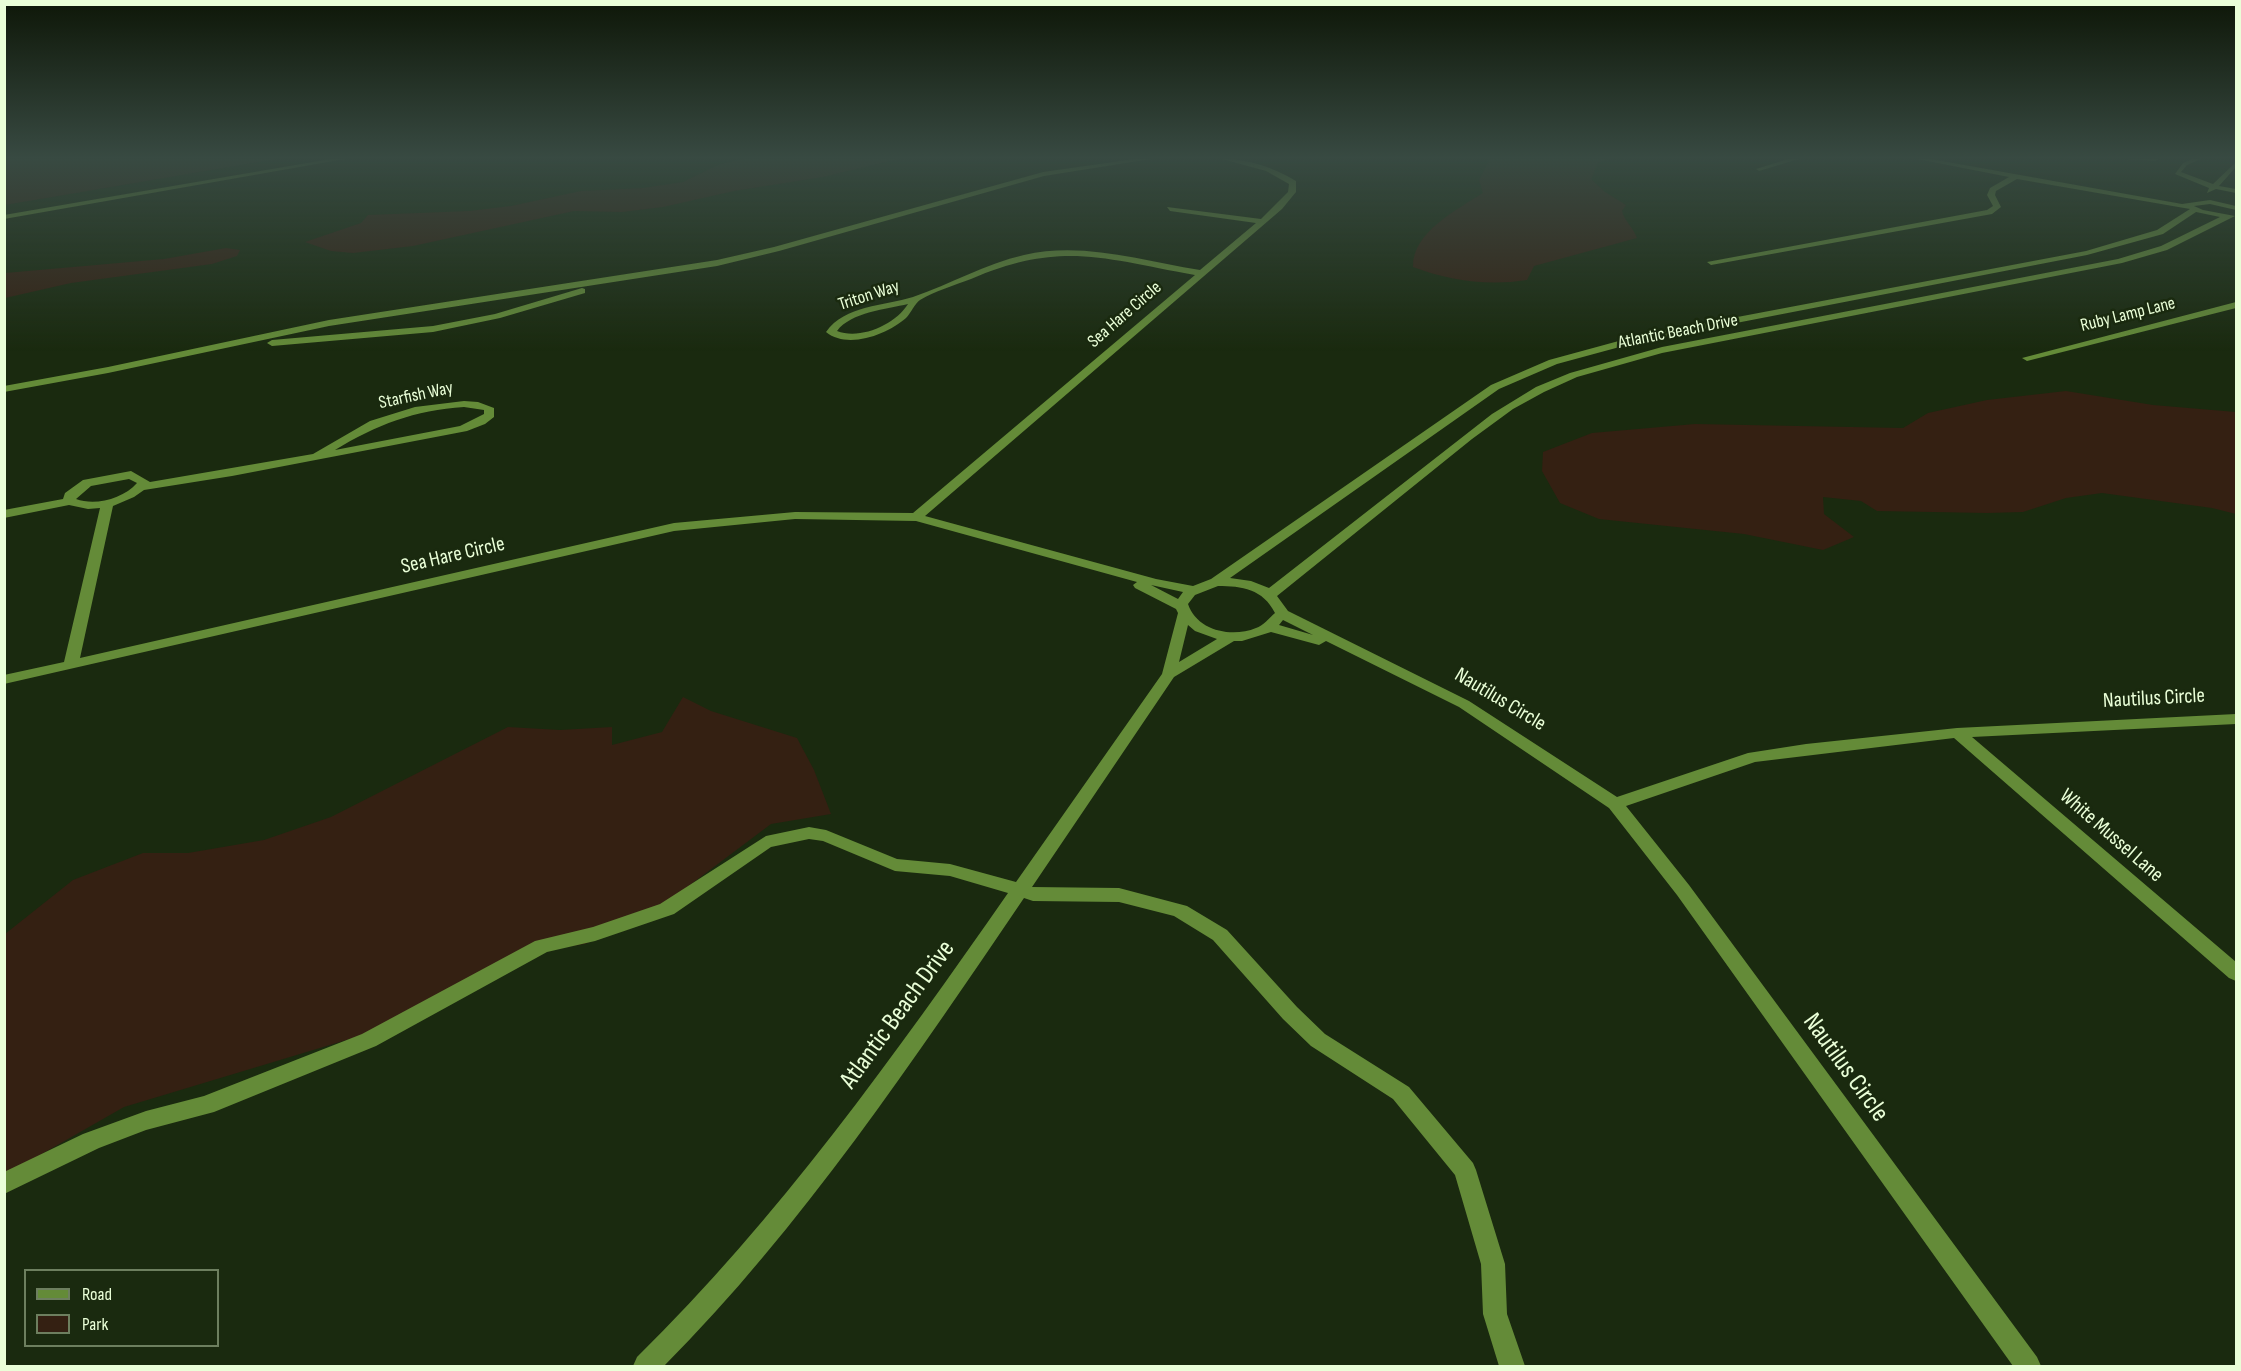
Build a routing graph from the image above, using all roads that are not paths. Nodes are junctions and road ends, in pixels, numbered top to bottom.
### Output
1 (870, 223) edge
2 (1258, 223) edge
3 (1928, 223) edge
4 (2170, 223) edge
5 (2218, 223) edge
6 (2071, 257) junction
7 (1711, 262) dead end
8 (2097, 265) junction
9 (1201, 273) junction
10 (619, 280) junction
11 (1872, 295) junction
12 (915, 299) junction
13 (1895, 305) junction
14 (2236, 305) edge
15 (2223, 308) junction
16 (2236, 313) edge
17 (1637, 339) junction
18 (1662, 350) junction
19 (164, 358) junction
20 (2027, 358) dead end
21 (4, 388) edge
22 (1463, 425) junction
23 (317, 456) junction
24 (141, 487) junction
25 (70, 501) junction
26 (108, 502) junction
27 (4, 514) edge
28 (916, 517) junction
29 (1124, 577) junction
30 (1216, 582) junction
31 (1191, 590) junction
32 (1271, 594) junction
33 (1182, 610) junction
34 (1282, 614) junction
35 (1271, 627) junction
36 (1230, 637) junction
37 (1353, 651) junction
38 (71, 665) junction
39 (1169, 674) junction
40 (4, 680) edge
41 (2236, 719) edge
42 (1957, 733) junction
43 (1615, 804) junction
44 (1020, 889) junction
45 (2236, 973) edge
46 (4, 1184) edge
47 (646, 1366) edge
48 (1512, 1366) edge
49 (2028, 1366) edge

1 - 10 street
2 - 9 street, Sea Hare Circle
3 - 7 street
4 - 6 street, Atlantic Beach Drive
5 - 8 street, Atlantic Beach Drive
6 - 8 street
6 - 11 street, Atlantic Beach Drive
8 - 13 street, Atlantic Beach Drive
9 - 12 street, Triton Way
9 - 28 street, Sea Hare Circle
10 - 19 street
10 - 19 street
11 - 13 street
11 - 17 street, Atlantic Beach Drive
12 - 12 street, Triton Way
13 - 18 street, Atlantic Beach Drive
14 - 15 street, Ruby Lamp Lane
15 - 16 street
15 - 20 street, Ruby Lamp Lane
17 - 18 street
17 - 22 street, Atlantic Beach Drive
18 - 22 street, Atlantic Beach Drive
19 - 21 street
22 - 30 street, Atlantic Beach Drive
22 - 32 street, Atlantic Beach Drive
23 - 23 street, Starfish Way
23 - 24 street, Starfish Way
24 - 25 street
24 - 26 street, Starfish Way
25 - 26 street, Starfish Way
25 - 27 street, Starfish Way
26 - 38 street
28 - 29 street, Sea Hare Circle
28 - 38 street, Sea Hare Circle
29 - 31 street, Sea Hare Circle
29 - 33 street, Sea Hare Circle
30 - 31 street
30 - 32 street
31 - 33 street, Atlantic Beach Drive
32 - 34 street
33 - 36 street, Sea Hare Circle
33 - 39 street, Atlantic Beach Drive
34 - 35 street
34 - 37 street, Nautilus Circle
35 - 36 street
35 - 37 street, Nautilus Circle
36 - 39 street, Atlantic Beach Drive
37 - 43 street, Nautilus Circle
38 - 40 street, Sea Hare Circle
39 - 44 street, Atlantic Beach Drive
41 - 42 street, Nautilus Circle
42 - 43 street, Nautilus Circle
42 - 45 street, White Mussel Lane
43 - 49 street, Nautilus Circle
44 - 46 street
44 - 47 street, Atlantic Beach Drive
44 - 48 street

